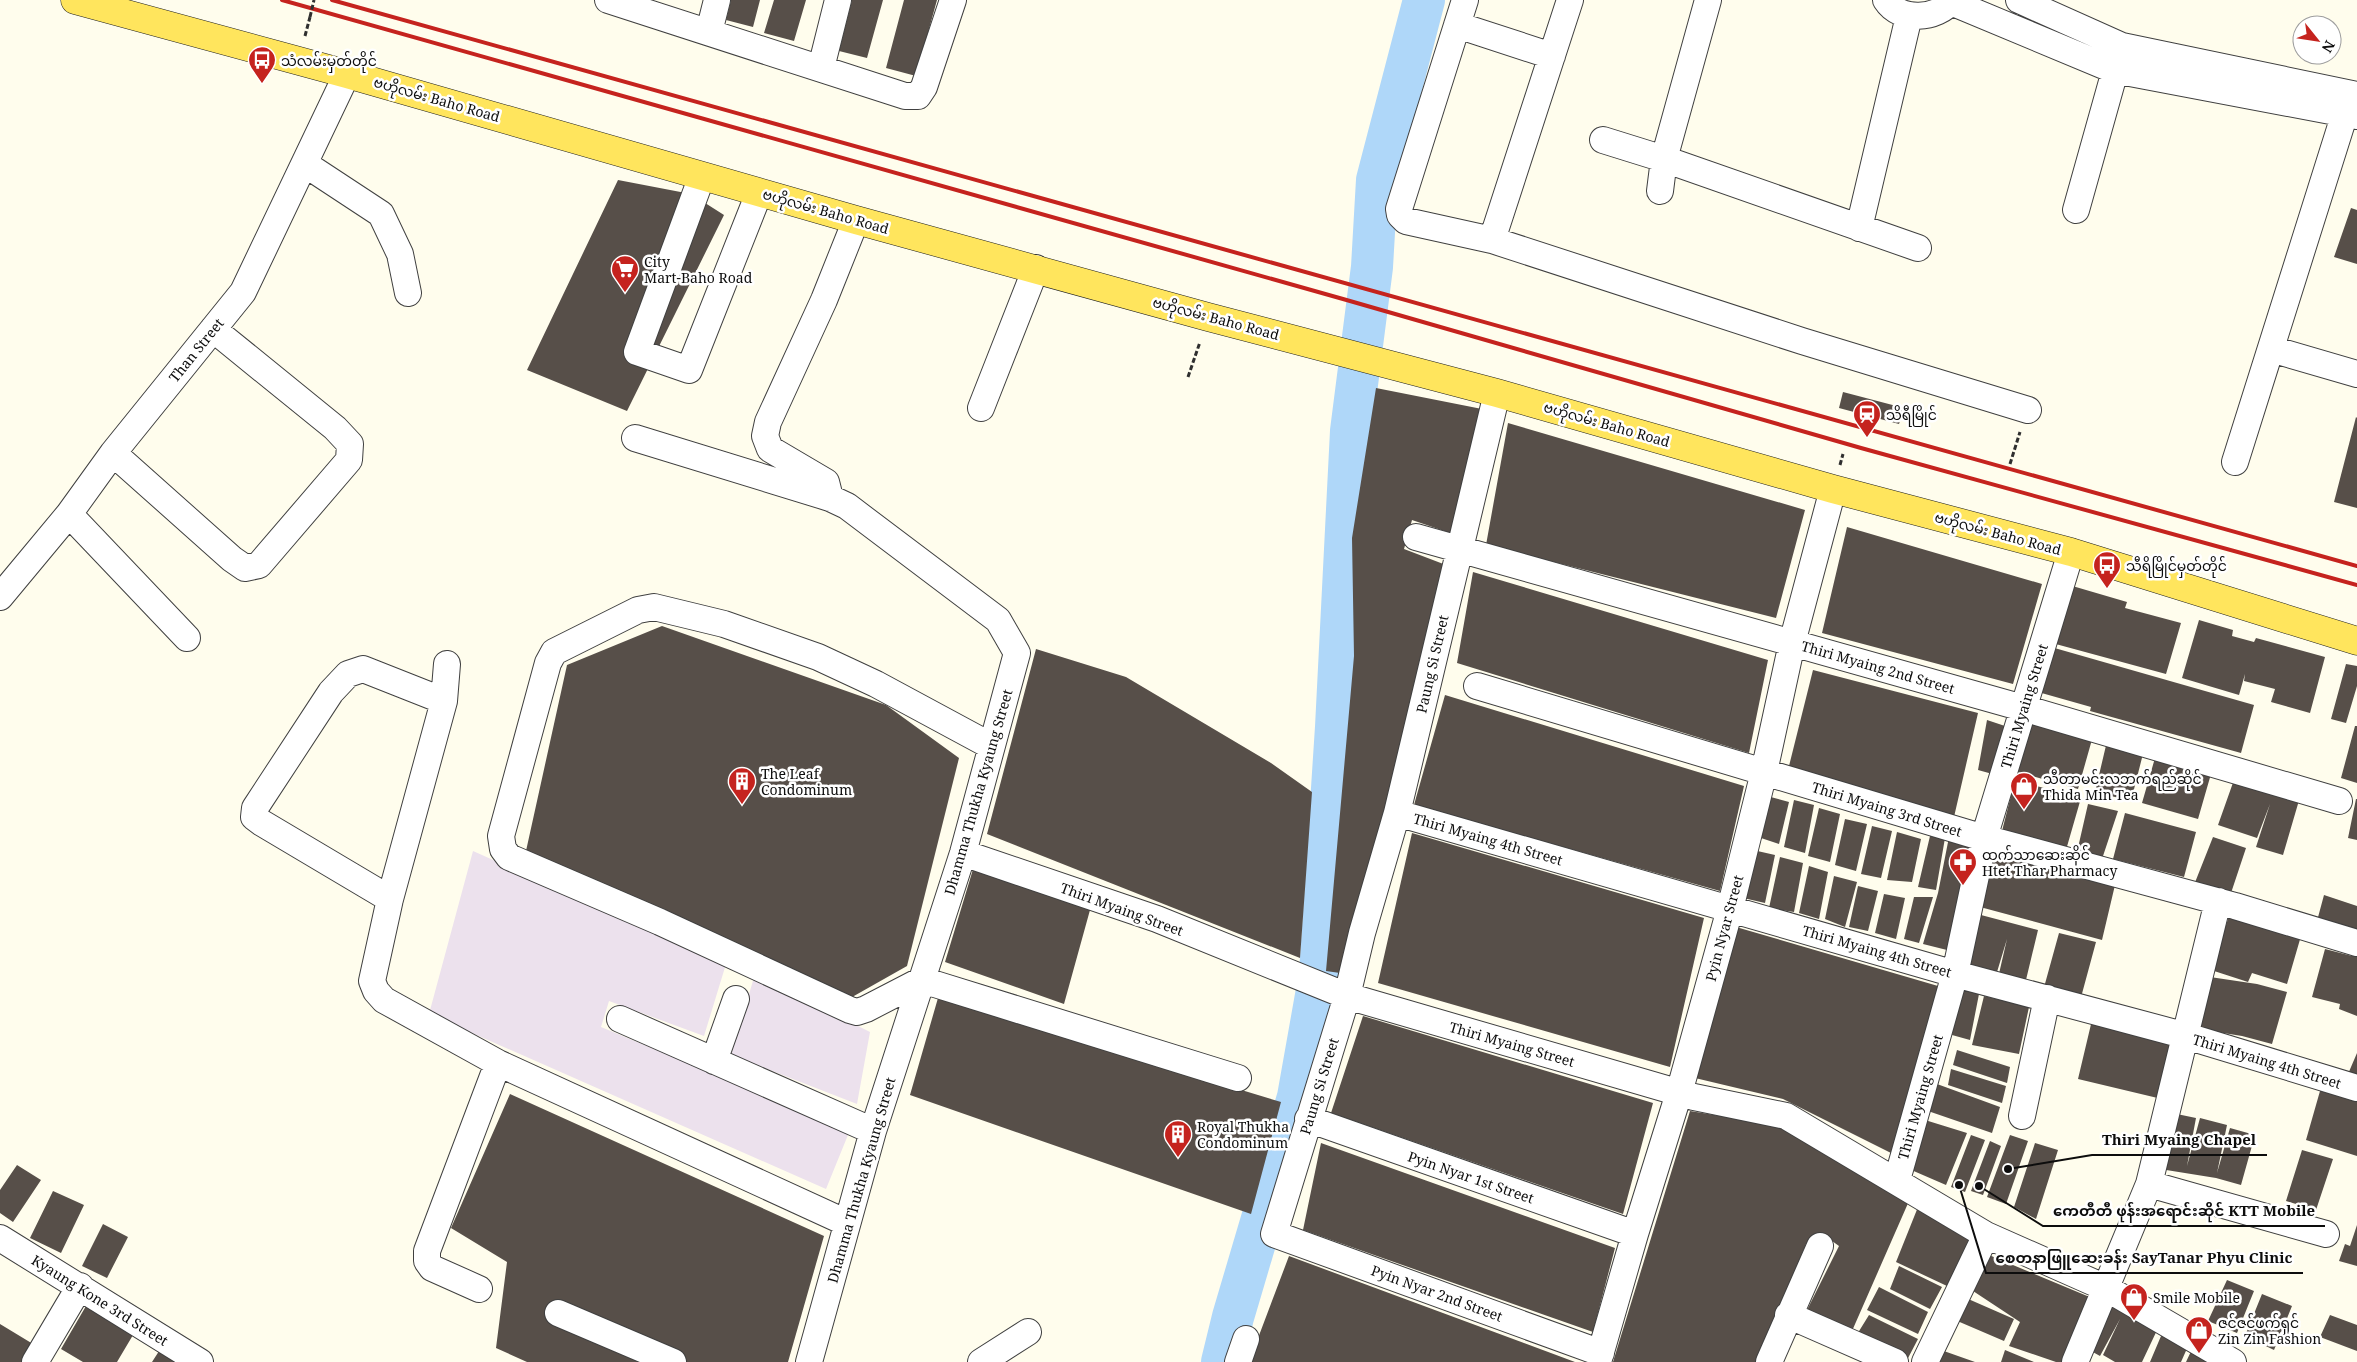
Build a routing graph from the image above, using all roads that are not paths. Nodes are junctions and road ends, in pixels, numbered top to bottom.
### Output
1 (75, 0) edge
2 (608, 0) edge
3 (717, 0) edge
4 (838, 0) edge
5 (953, 0) edge
6 (1465, 0) edge
7 (1570, 0) edge
8 (1708, 0) edge
9 (1886, 0) edge
10 (2019, 0) edge
11 (1952, 1) edge
12 (1910, 16) junction
13 (1457, 26) junction
14 (709, 32) junction
15 (2122, 46) junction
16 (1552, 56) junction
17 (821, 68) junction
18 (2114, 70) junction
19 (347, 74) junction
20 (2352, 105) edge
21 (1603, 140) dead end
22 (1664, 159) junction
23 (305, 164) junction
24 (702, 176) junction
25 (1660, 191) dead end
26 (759, 193) junction
27 (2076, 210) dead end
28 (856, 220) junction
29 (1860, 228) junction
30 (1492, 240) junction
31 (1918, 248) dead end
32 (1036, 268) junction
33 (408, 293) dead end
34 (213, 329) junction
35 (2271, 349) junction
36 (2357, 374) edge
37 (1496, 393) junction
38 (981, 408) dead end
39 (2028, 410) road end
40 (635, 438) dead end
41 (113, 453) junction
42 (2235, 462) dead end
43 (1833, 489) junction
44 (830, 498) junction
45 (69, 514) junction
46 (1416, 537) dead end
47 (1459, 550) junction
48 (2071, 552) junction
49 (0, 597) edge
50 (187, 638) dead end
51 (2357, 641) edge
52 (1792, 643) junction
53 (447, 664) dead end
54 (1477, 686) dead end
55 (444, 700) junction
56 (2023, 708) junction
57 (991, 746) junction
58 (1764, 772) junction
59 (2339, 801) dead end
60 (1397, 813) junction
61 (1984, 838) junction
62 (963, 853) junction
63 (390, 899) junction
64 (2218, 901) junction
65 (1730, 909) junction
66 (2357, 943) edge
67 (1955, 974) junction
68 (922, 980) junction
69 (1327, 988) junction
70 (736, 998) dead end
71 (2047, 998) junction
72 (620, 1019) dead end
73 (2184, 1035) junction
74 (714, 1061) junction
75 (498, 1063) junction
76 (1238, 1078) dead end
77 (2357, 1088) edge
78 (1680, 1092) junction
79 (2022, 1116) dead end
80 (1308, 1119) junction
81 (874, 1131) junction
82 (1897, 1180) junction
83 (2149, 1184) junction
84 (847, 1223) junction
85 (1274, 1234) joint
86 (1634, 1234) junction
87 (1986, 1234) junction
88 (2326, 1234) dead end
89 (0, 1238) edge
90 (1820, 1246) dead end
91 (80, 1286) junction
92 (2106, 1288) junction
93 (479, 1289) dead end
94 (558, 1313) dead end
95 (1788, 1315) junction
96 (1028, 1332) dead end
97 (1600, 1357) edge
98 (34, 1362) edge
99 (200, 1362) edge
100 (673, 1362) edge
101 (809, 1362) edge
102 (981, 1362) edge
103 (1769, 1362) edge
104 (1895, 1362) edge
105 (1925, 1362) edge
106 (2075, 1362) edge
107 (2233, 1362) edge

1 - 19 main road, ဗဟိုလမ်း Baho Road
2 - 14 street
3 - 14 street
4 - 17 street
5 - 17 street
6 - 13 street
7 - 16 street
8 - 22 street
9 - 12 street
10 - 15 street
11 - 12 street
11 - 18 street
12 - 29 street
13 - 16 street
13 - 30 street
14 - 17 street
15 - 18 street
15 - 20 street
16 - 30 street
18 - 20 street
18 - 27 street
19 - 23 street, Than Street
19 - 24 main road, ဗဟိုလမ်း Baho Road
20 - 35 street
21 - 22 street
22 - 25 street
22 - 29 street
23 - 33 street
23 - 34 street, Than Street
24 - 26 main road, ဗဟိုလမ်း Baho Road
24 - 26 street
26 - 28 main road, ဗဟိုလမ်း Baho Road
28 - 32 main road, ဗဟိုလမ်း Baho Road
28 - 44 street
29 - 31 street
30 - 39 street
32 - 37 main road, ဗဟိုလမ်း Baho Road
32 - 38 street
34 - 41 street, Than Street
34 - 41 street
35 - 36 street
35 - 42 street
37 - 43 main road, ဗဟိုလမ်း Baho Road
37 - 47 street, Paung Si Street
40 - 44 street, Dhamma Thukha Kyaung Street
41 - 45 street, Than Street
43 - 48 main road, ဗဟိုလမ်း Baho Road
43 - 52 street, Pyin Nyar Street
44 - 57 street, Dhamma Thukha Kyaung Street
45 - 49 street, Than Street
45 - 50 street
46 - 47 street, Thiri Myaing 2nd Street
47 - 52 street, Thiri Myaing 2nd Street
47 - 60 street, Paung Si Street
48 - 51 main road, ဗဟိုလမ်း Baho Road
48 - 56 street, Thiri Myaing Street
52 - 56 street, Thiri Myaing 2nd Street
52 - 58 street, Pyin Nyar Street
53 - 55 street
54 - 58 street, Thiri Myaing 3rd Street
55 - 63 street
55 - 63 street
56 - 59 street, Thiri Myaing 2nd Street
56 - 61 street, Thiri Myaing Street
57 - 62 street, Dhamma Thukha Kyaung Street
57 - 68 street
58 - 61 street, Thiri Myaing 3rd Street
58 - 65 street, Pyin Nyar Street
60 - 65 street, Thiri Myaing 4th Street
60 - 69 street, Paung Si Street
61 - 64 street, Thiri Myaing 3rd Street
61 - 67 street, Thiri Myaing Street
62 - 68 street, Dhamma Thukha Kyaung Street
62 - 69 street, Thiri Myaing Street
63 - 75 street
64 - 66 street, Thiri Myaing 3rd Street
64 - 73 street
65 - 67 street, Thiri Myaing 4th Street
65 - 78 street, Pyin Nyar Street
67 - 71 street, Thiri Myaing 4th Street
67 - 82 street, Thiri Myaing Street
68 - 76 street
68 - 81 street, Dhamma Thukha Kyaung Street
69 - 78 street, Thiri Myaing Street
69 - 80 street, Paung Si Street
70 - 74 street
71 - 73 street, Thiri Myaing 4th Street
71 - 79 street
72 - 74 street
73 - 77 street, Thiri Myaing 4th Street
73 - 83 street
74 - 81 street
75 - 84 street
75 - 93 street
78 - 82 street, Thiri Myaing Street
78 - 86 street, Pyin Nyar Street
80 - 85 street, Paung Si Street
80 - 86 street, Pyin Nyar 1st Street
81 - 84 street, Dhamma Thukha Kyaung Street
82 - 87 street, Thiri Myaing Street
83 - 88 street
83 - 92 street
84 - 101 street, Dhamma Thukha Kyaung Street
85 - 97 street, Pyin Nyar 2nd Street
86 - 97 street, Pyin Nyar Street
87 - 92 street, Thiri Myaing Street
87 - 105 street
89 - 91 street, Kyaung Kone 3rd Street
90 - 95 street
91 - 98 street
91 - 99 street, Kyaung Kone 3rd Street
92 - 106 street
92 - 107 street, Thiri Myaing Street
94 - 100 street
95 - 103 street
95 - 104 street
96 - 102 street

